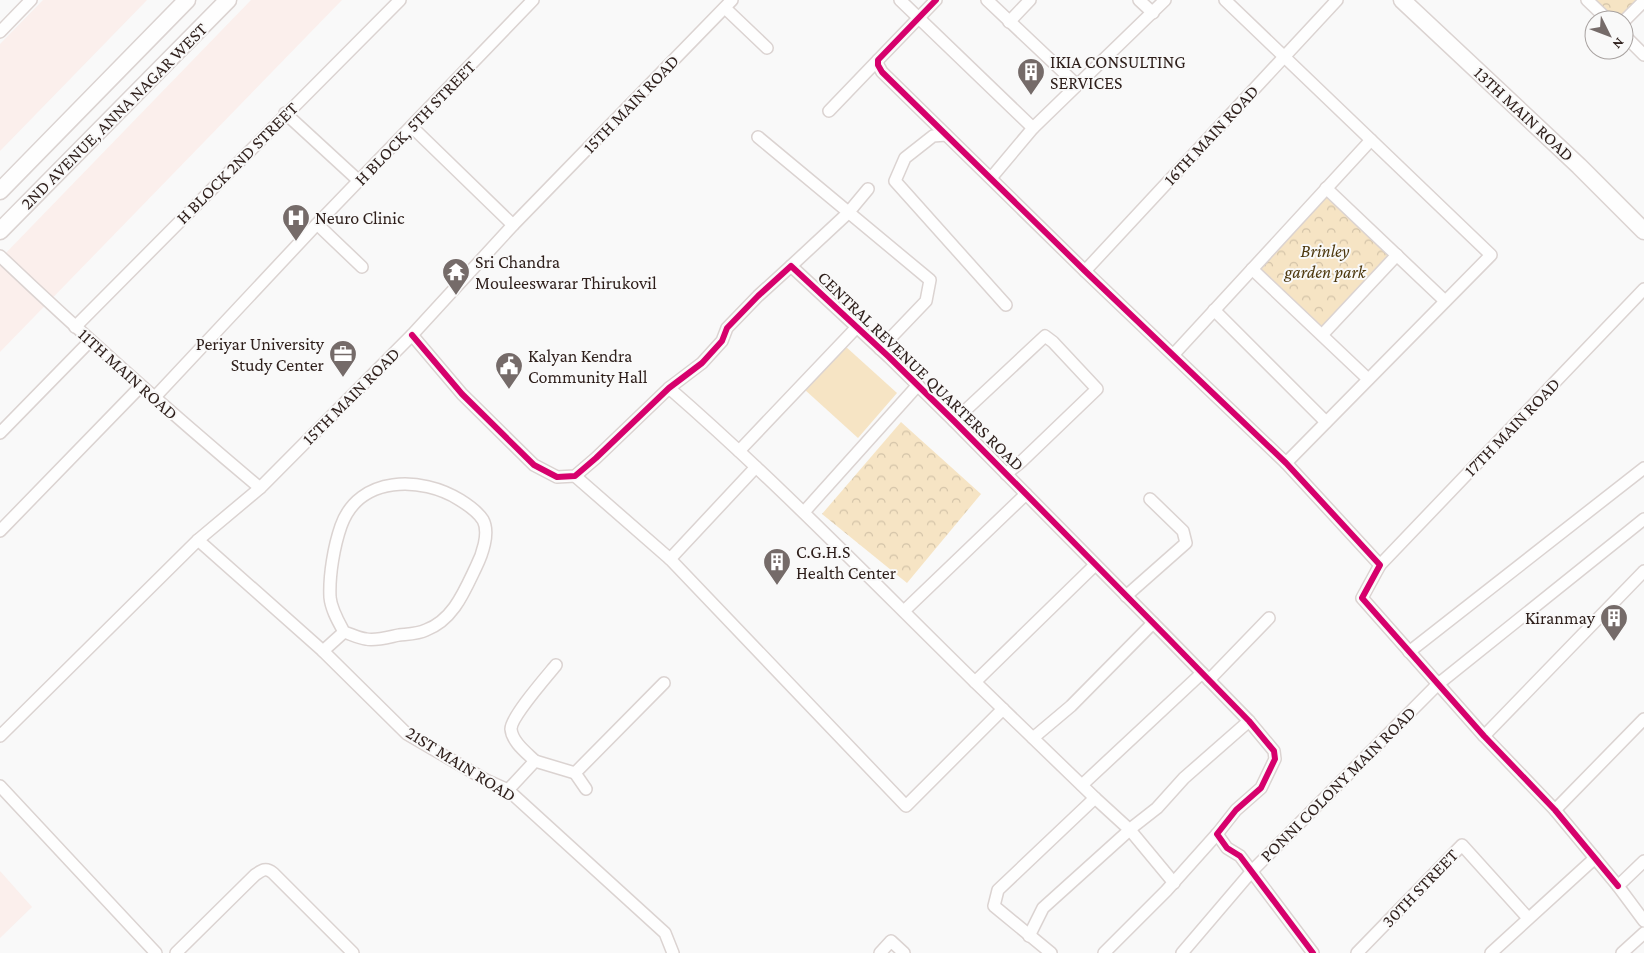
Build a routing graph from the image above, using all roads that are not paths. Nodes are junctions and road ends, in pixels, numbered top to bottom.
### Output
1 (31, 0) edge
2 (187, 0) edge
3 (228, 0) edge
4 (400, 0) edge
5 (533, 0) edge
6 (900, 0) edge
7 (936, 0) edge
8 (987, 0) edge
9 (1030, 0) edge
10 (1139, 0) edge
11 (1165, 0) edge
12 (1225, 0) edge
13 (1338, 0) edge
14 (1402, 0) edge
15 (1587, 0) edge
16 (1644, 1) edge
17 (728, 4) edge
18 (1598, 10) edge
19 (1634, 11) edge
20 (1153, 13) junction
21 (919, 18) junction
22 (1010, 22) junction
23 (0, 32) edge
24 (1634, 46) edge
25 (767, 48) dead end
26 (1644, 55) edge
27 (1284, 56) junction
28 (878, 60) junction
29 (1077, 85) junction
30 (829, 111) dead end
31 (285, 113) junction
32 (412, 127) junction
33 (1033, 128) junction
34 (946, 135) junction
35 (758, 137) dead end
36 (1371, 140) junction
37 (991, 178) junction
38 (359, 181) junction
39 (1326, 188) junction
40 (868, 189) dead end
41 (0, 191) edge
42 (848, 213) junction
43 (317, 224) junction
44 (513, 225) junction
45 (0, 231) edge
46 (1644, 231) edge
47 (1397, 255) junction
48 (0, 256) edge
49 (791, 266) junction
50 (362, 267) dead end
51 (1085, 270) junction
52 (1252, 270) junction
53 (1644, 290) edge
54 (1445, 301) junction
55 (1006, 305) dead end
56 (1214, 310) junction
57 (75, 327) junction
58 (857, 327) junction
59 (412, 335) junction
60 (1322, 335) junction
61 (90, 341) junction
62 (880, 349) junction
63 (1174, 354) junction
64 (1368, 379) junction
65 (918, 385) junction
66 (140, 386) junction
67 (669, 388) junction
68 (154, 398) junction
69 (954, 421) junction
70 (1326, 422) junction
71 (0, 433) edge
72 (739, 451) junction
73 (1286, 463) junction
74 (756, 467) junction
75 (1640, 471) edge
76 (1006, 474) junction
77 (575, 476) junction
78 (1644, 483) edge
79 (260, 488) junction
80 (1026, 494) junction
81 (1150, 499) dead end
82 (804, 512) junction
83 (1644, 519) edge
84 (0, 531) edge
85 (198, 540) junction
86 (670, 559) junction
87 (1095, 565) junction
88 (1380, 565) junction
89 (1644, 571) edge
90 (1126, 596) junction
91 (904, 611) junction
92 (1269, 618) dead end
93 (1149, 619) junction
94 (344, 632) junction
95 (323, 651) junction
96 (1408, 652) junction
97 (556, 665) dead end
98 (1205, 676) junction
99 (975, 682) junction
100 (664, 683) dead end
101 (1437, 685) junction
102 (1003, 709) junction
103 (1644, 719) edge
104 (1249, 721) junction
105 (0, 736) edge
106 (1484, 736) junction
107 (1033, 738) junction
108 (535, 761) junction
109 (574, 773) junction
110 (1082, 785) junction
111 (0, 786) edge
112 (586, 789) dead end
113 (508, 790) junction
114 (1095, 798) junction
115 (1555, 810) junction
116 (1130, 830) junction
117 (1217, 834) junction
118 (1595, 858) junction
119 (1644, 861) edge
120 (1252, 871) junction
121 (1174, 883) junction
122 (1618, 886) junction
123 (1528, 918) junction
124 (1644, 921) edge
125 (1644, 933) edge
126 (1029, 936) junction
127 (156, 953) edge
128 (176, 953) edge
129 (353, 953) edge
130 (673, 953) edge
131 (880, 953) edge
132 (904, 953) edge
133 (1051, 953) edge
134 (1104, 953) edge
135 (1182, 953) edge
136 (1312, 953) edge
137 (1357, 953) edge
138 (1491, 953) edge
139 (1622, 953) edge

1 - 23 street
2 - 41 main road, 2ND AVENUE, ANNA NAGAR WEST
3 - 45 main road, 2ND AVENUE, ANNA NAGAR WEST
4 - 31 street, H BLOCK 2ND STREET
5 - 32 street, H BLOCK, 5TH STREET
6 - 21 street
7 - 21 street
8 - 22 street
9 - 22 street
10 - 20 street
11 - 20 street
12 - 27 street
13 - 27 street, 16TH MAIN ROAD
14 - 46 main road, 13TH MAIN ROAD
15 - 18 street
16 - 19 street
17 - 25 street
17 - 44 street, 15TH MAIN ROAD
20 - 29 street
21 - 28 street
21 - 33 street
22 - 29 street
24 - 26 street
27 - 36 street
27 - 51 street, 16TH MAIN ROAD
28 - 30 street
28 - 34 street
29 - 33 street
31 - 38 street
31 - 57 street, H BLOCK 2ND STREET
32 - 38 street, H BLOCK, 5TH STREET
32 - 44 street
33 - 37 street
34 - 37 street
34 - 55 street
35 - 42 street
36 - 39 street
36 - 54 street
37 - 51 street
38 - 43 street, H BLOCK, 5TH STREET
39 - 47 street
39 - 52 street
40 - 42 street
42 - 49 street
42 - 62 street
43 - 50 street
43 - 68 street, H BLOCK, 5TH STREET
44 - 59 street, 15TH MAIN ROAD
47 - 54 street
47 - 60 street
48 - 57 street, 11TH MAIN ROAD
49 - 58 street, CENTRAL REVENUE QUARTERS ROAD
49 - 67 street
51 - 63 street
52 - 56 street
52 - 60 street
53 - 88 street, 17TH MAIN ROAD
54 - 64 street
56 - 63 street
56 - 70 street
57 - 61 street, 11TH MAIN ROAD
58 - 62 street, CENTRAL REVENUE QUARTERS ROAD
58 - 72 street
59 - 77 street
59 - 79 street, 15TH MAIN ROAD
60 - 64 street
61 - 66 street, 11TH MAIN ROAD
61 - 71 street
62 - 65 street, CENTRAL REVENUE QUARTERS ROAD
63 - 73 street
64 - 70 street
65 - 69 street, CENTRAL REVENUE QUARTERS ROAD
65 - 82 street
66 - 68 street, 11TH MAIN ROAD
66 - 84 street
67 - 72 street
67 - 77 street
68 - 79 street, 11TH MAIN ROAD
69 - 76 street, CENTRAL REVENUE QUARTERS ROAD
69 - 76 street
70 - 73 street
72 - 74 street
73 - 88 street
74 - 82 street
74 - 86 street
75 - 78 street
75 - 96 street
76 - 80 street, CENTRAL REVENUE QUARTERS ROAD
77 - 86 street
79 - 85 street, 15TH MAIN ROAD
80 - 87 street, CENTRAL REVENUE QUARTERS ROAD
80 - 91 street
81 - 90 street
82 - 91 street
83 - 101 street, PONNI COLONY MAIN ROAD
85 - 95 street, 21ST MAIN ROAD
85 - 105 street, 15TH MAIN ROAD
86 - 102 street
87 - 90 street, CENTRAL REVENUE QUARTERS ROAD
87 - 99 street
88 - 96 street, 17TH MAIN ROAD
89 - 106 street
90 - 93 street, CENTRAL REVENUE QUARTERS ROAD
91 - 99 street
92 - 98 street
93 - 98 street, CENTRAL REVENUE QUARTERS ROAD
93 - 107 street
94 - 94 street
94 - 95 street
95 - 113 street, 21ST MAIN ROAD
96 - 101 street
97 - 108 street
98 - 104 street, CENTRAL REVENUE QUARTERS ROAD
98 - 110 street
99 - 102 street
100 - 109 street
101 - 106 street
101 - 120 street, PONNI COLONY MAIN ROAD
102 - 107 street
103 - 115 street
104 - 116 street
104 - 117 street, CENTRAL REVENUE QUARTERS ROAD
106 - 115 street
107 - 110 street
108 - 109 street
108 - 113 street
109 - 112 street
110 - 114 street
111 - 127 street
113 - 130 street, 21ST MAIN ROAD
114 - 116 street
114 - 126 street
115 - 118 street
116 - 121 street
116 - 126 street
117 - 120 street
117 - 121 street
118 - 122 street
118 - 123 street
119 - 122 street
120 - 135 street, PONNI COLONY MAIN ROAD
120 - 136 street
121 - 134 street
122 - 124 street
123 - 137 street, 30TH STREET
123 - 138 street
125 - 139 street
126 - 133 street
128 - 129 street
131 - 132 street

